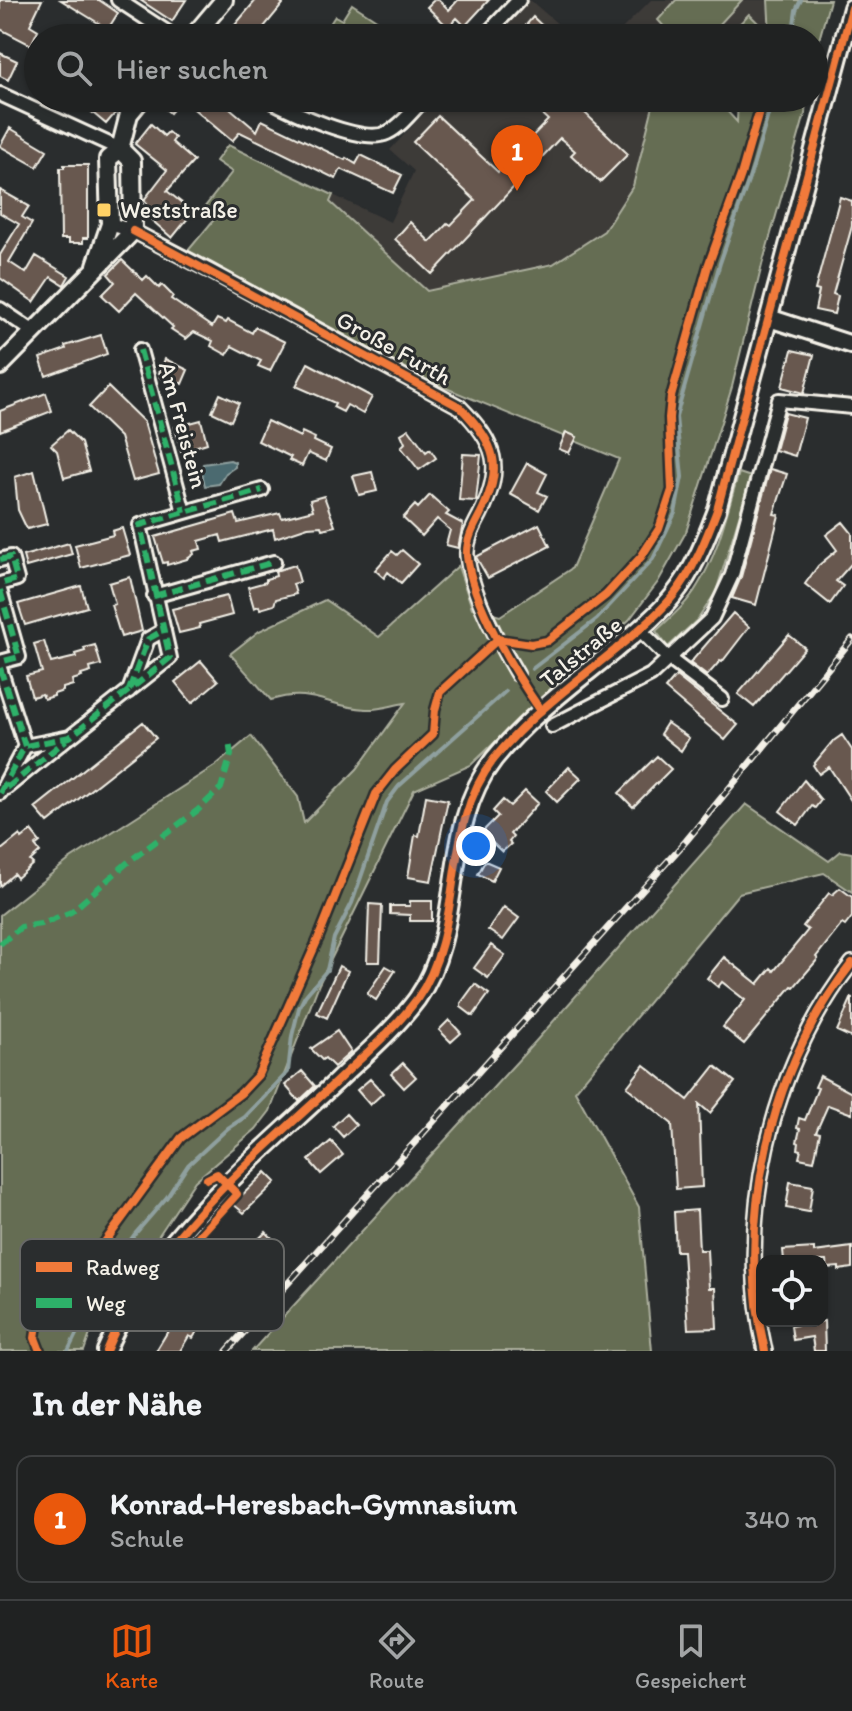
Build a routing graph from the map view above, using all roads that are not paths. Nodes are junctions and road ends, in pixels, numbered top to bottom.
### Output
1 (118, 0) edge
2 (224, 0) edge
3 (519, 0) edge
4 (852, 11) edge
5 (155, 24) edge
6 (204, 24) edge
7 (496, 24) edge
8 (0, 94) edge
9 (828, 100) edge
10 (24, 105) edge
11 (39, 112) edge
12 (131, 112) edge
13 (296, 112) edge
14 (411, 112) edge
15 (825, 112) edge
16 (120, 149) junction
17 (110, 224) junction
18 (133, 231) junction
19 (94, 270) junction
20 (0, 309) edge
21 (769, 318) junction
22 (34, 332) junction
23 (852, 345) edge
24 (140, 350) dead end
25 (0, 366) edge
26 (852, 407) edge
27 (262, 490) dead end
28 (184, 512) junction
29 (0, 560) edge
30 (274, 562) dead end
31 (0, 587) edge
32 (154, 596) junction
33 (5, 626) edge
34 (164, 630) junction
35 (640, 630) junction
36 (668, 658) junction
37 (0, 665) edge
38 (517, 674) dead end
39 (128, 692) junction
40 (722, 699) dead end
41 (552, 726) dead end
42 (70, 737) junction
43 (25, 746) junction
44 (2, 792) edge
45 (852, 963) edge
46 (177, 1239) edge
47 (116, 1331) edge
48 (764, 1350) edge
49 (106, 1351) edge
50 (749, 1351) edge

1 - 5 street
2 - 6 main road
3 - 7 street
4 - 9 main road, Talstraße
8 - 10 street
11 - 16 street
12 - 16 main road
13 - 14 street
15 - 21 main road, Talstraße
16 - 17 main road
16 - 18 main road
17 - 18 street, Große Furth
17 - 19 main road
18 - 19 main road
18 - 38 street, Große Furth
19 - 22 main road
20 - 22 street
21 - 23 main road
21 - 35 main road, Talstraße
22 - 25 main road
24 - 28 street, Am Freistein
26 - 36 street, Talstraße
27 - 28 street, Am Freistein
28 - 32 street, Am Freistein
29 - 31 street
30 - 32 street
31 - 33 street
32 - 34 street, Am Freistein
33 - 37 street
34 - 39 street
34 - 39 street, Am Freistein
35 - 36 street, Talstraße
35 - 46 main road, Talstraße
36 - 40 street, Talstraße
36 - 41 street, Talstraße
37 - 43 street
39 - 42 street, Am Freistein
42 - 43 street, Am Freistein
42 - 44 street, Am Freistein
43 - 44 street, Am Freistein
45 - 48 street
47 - 49 main road, Talstraße
48 - 50 street

